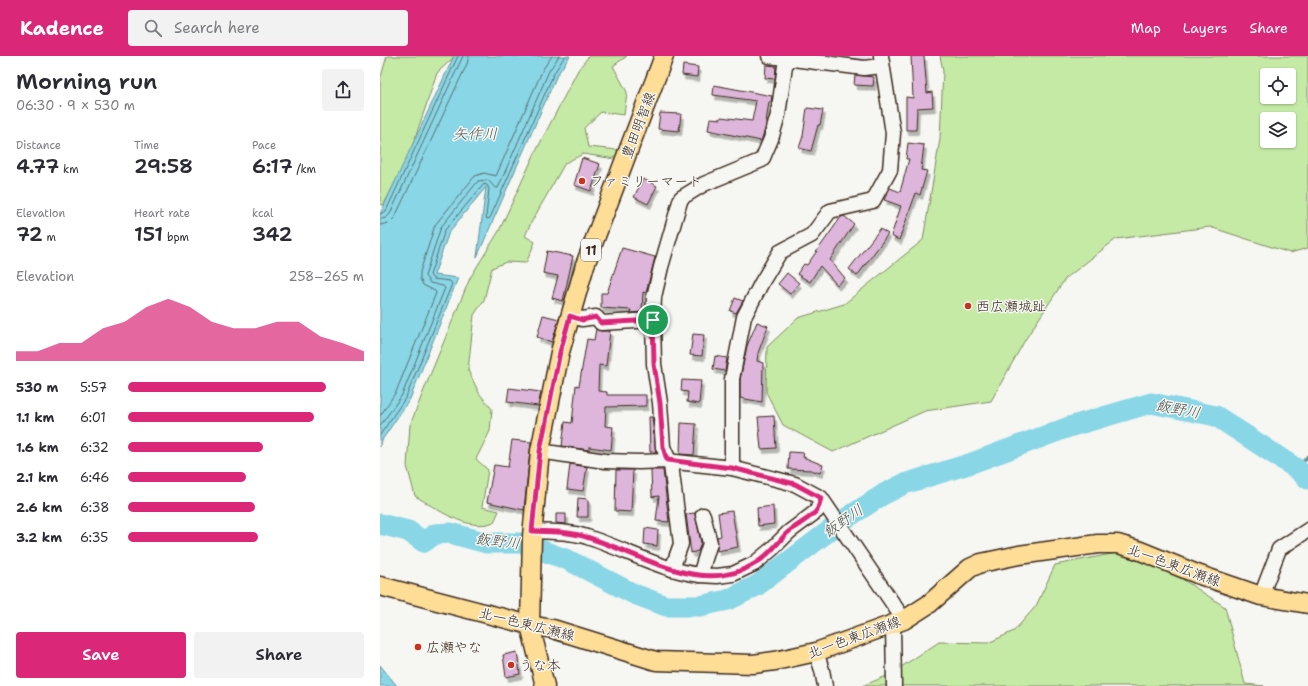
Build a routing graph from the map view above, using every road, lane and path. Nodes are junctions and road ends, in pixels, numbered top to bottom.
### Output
1 (664, 56) edge
2 (769, 56) edge
3 (786, 59) junction
4 (882, 61) edge
5 (570, 316) junction
6 (653, 320) junction
7 (540, 451) junction
8 (667, 460) junction
9 (732, 468) junction
10 (825, 504) junction
11 (703, 516) dead end
12 (1305, 532) edge
13 (532, 533) junction
14 (672, 569) junction
15 (700, 575) junction
16 (385, 587) edge
17 (1261, 596) junction
18 (1308, 604) edge
19 (898, 622) junction
20 (530, 625) junction
21 (816, 652) junction
22 (545, 686) edge
23 (824, 686) edge
24 (894, 686) edge

1 - 5 main road, 豊田明智線 / 11
2 - 3 street
3 - 4 street
3 - 6 street
4 - 9 street
5 - 6 street
5 - 7 main road, 豊田明智線 / 11
6 - 8 street
7 - 8 street
7 - 13 main road, 豊田明智線 / 11
8 - 9 street
8 - 14 street
9 - 10 street
10 - 15 street
10 - 19 street
11 - 15 street
12 - 17 street
13 - 14 street
13 - 20 main road, 豊田明智線 / 11
14 - 15 street
16 - 20 main road, 北一色東広瀬線
17 - 18 main road, 北一色東広瀬線
17 - 19 main road, 北一色東広瀬線
19 - 21 main road, 北一色東広瀬線
19 - 24 street
20 - 21 main road, 北一色東広瀬線
20 - 22 main road, 豊田明智線 / 11
21 - 23 street

